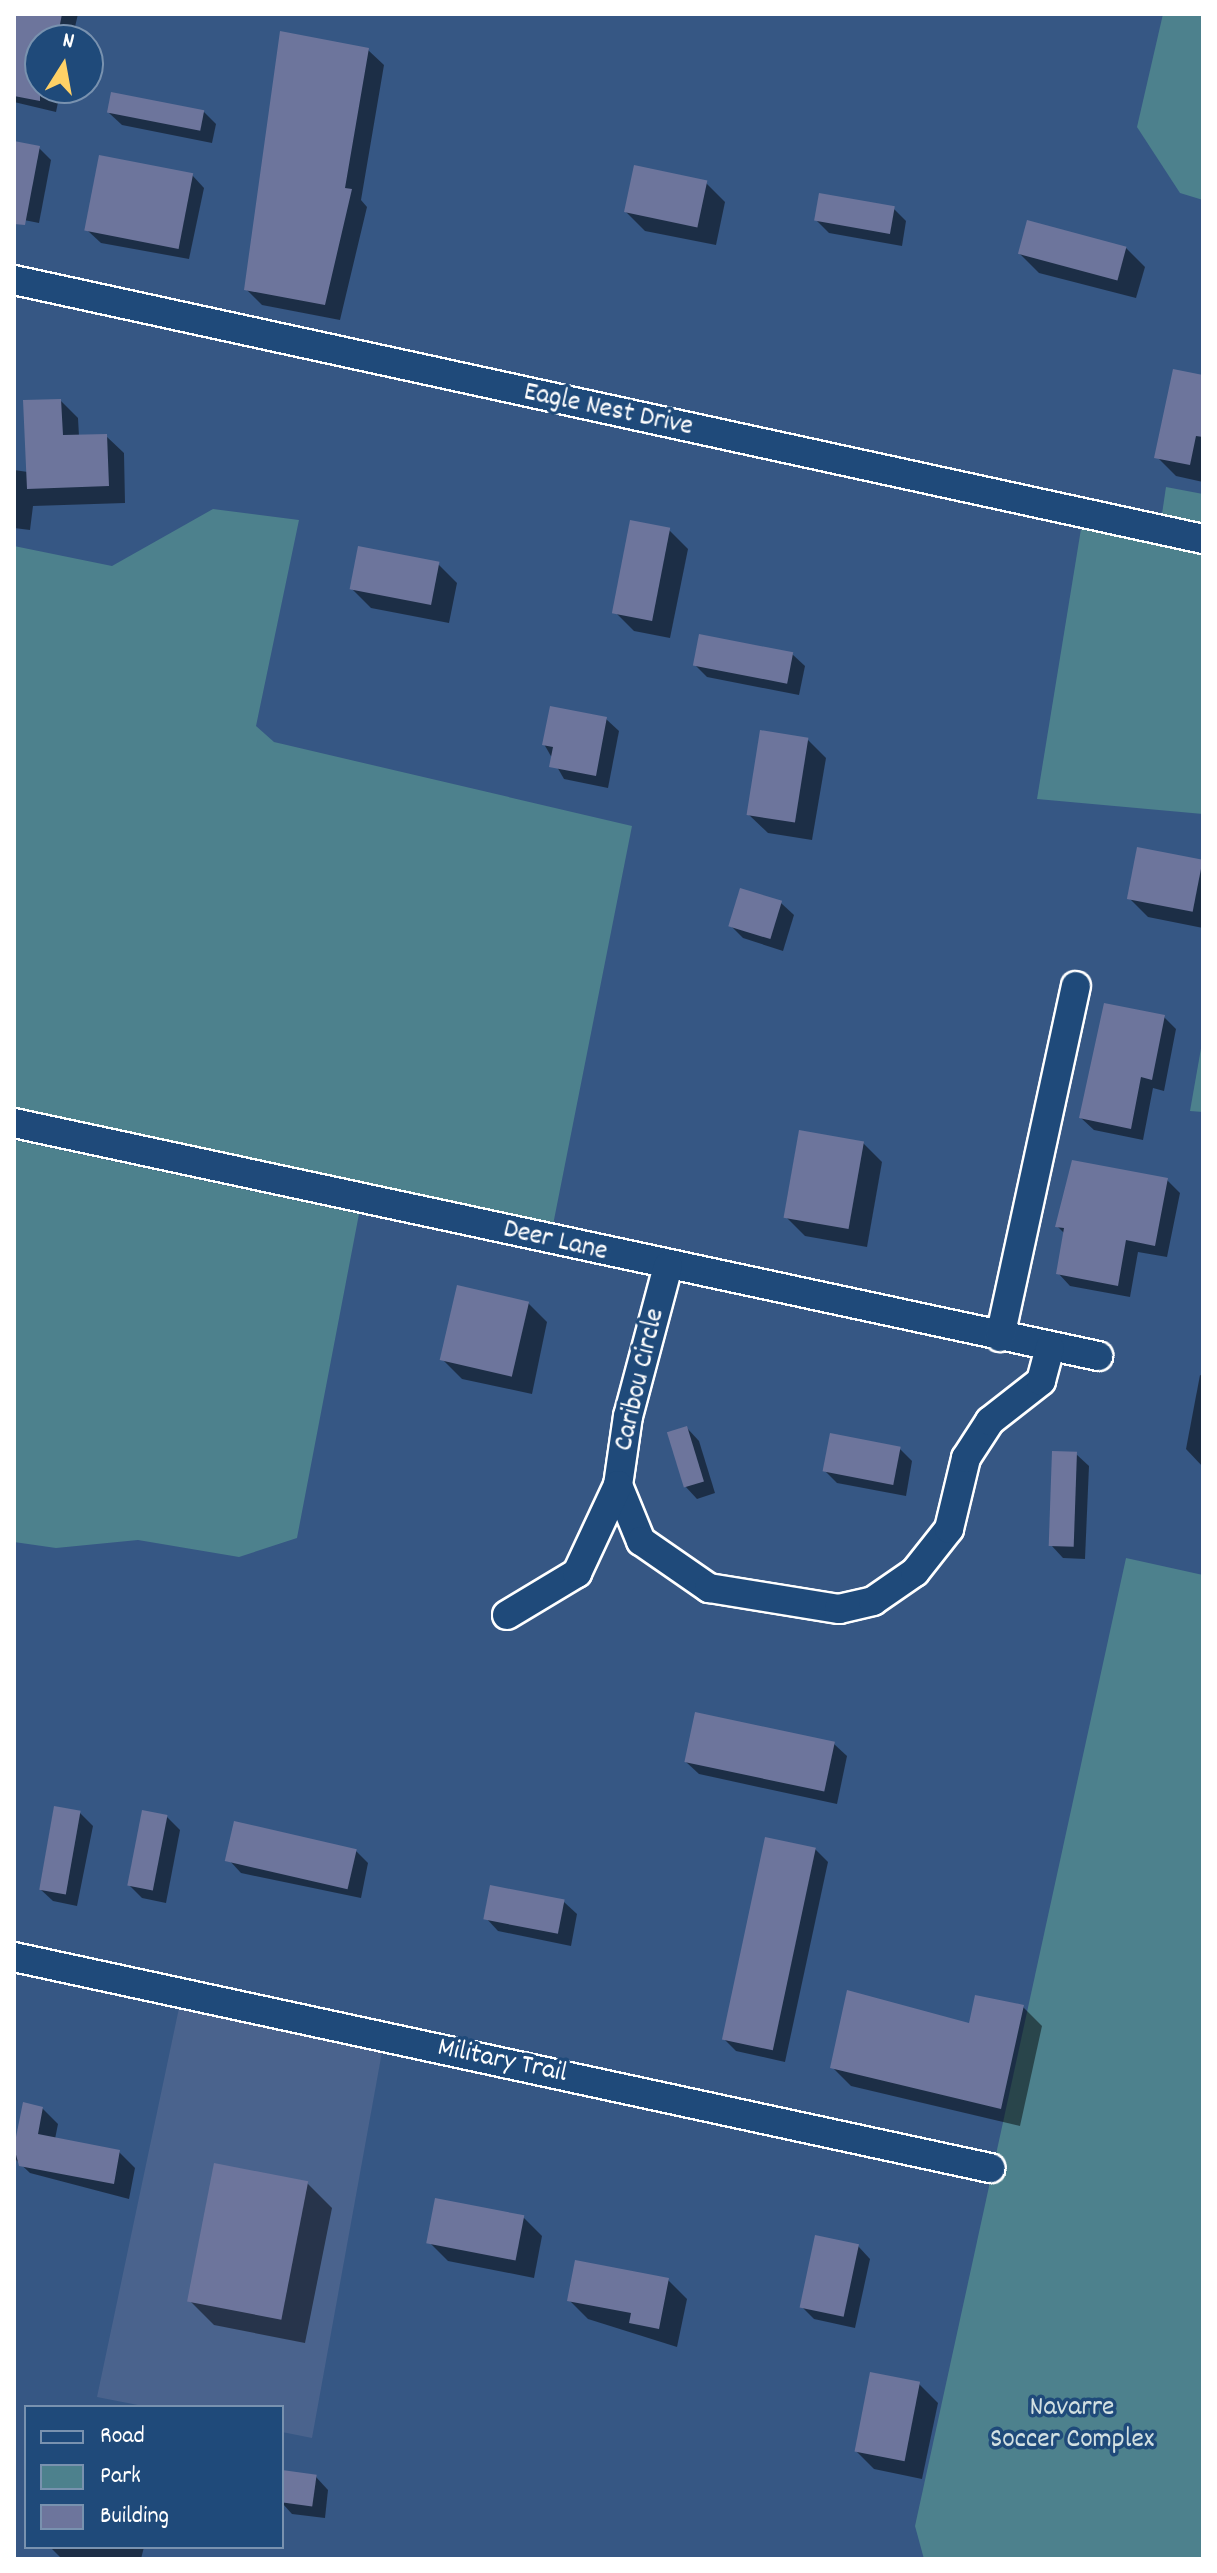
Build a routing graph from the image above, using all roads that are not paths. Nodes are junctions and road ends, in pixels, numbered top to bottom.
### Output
1 (14, 280) edge
2 (1203, 539) edge
3 (1076, 986) dead end
4 (14, 1123) edge
5 (668, 1266) junction
6 (1000, 1337) junction
7 (1050, 1348) junction
8 (1098, 1356) dead end
9 (618, 1485) junction
10 (507, 1615) dead end
11 (14, 1957) edge
12 (990, 2168) dead end

1 - 2 street, Eagle Nest Drive
3 - 6 street
4 - 5 street, Deer Lane
5 - 6 street, Deer Lane
5 - 9 street, Caribou Circle
6 - 7 street, Deer Lane
7 - 8 street, Deer Lane
7 - 9 street, Caribou Circle
9 - 10 street
11 - 12 street, Military Trail

